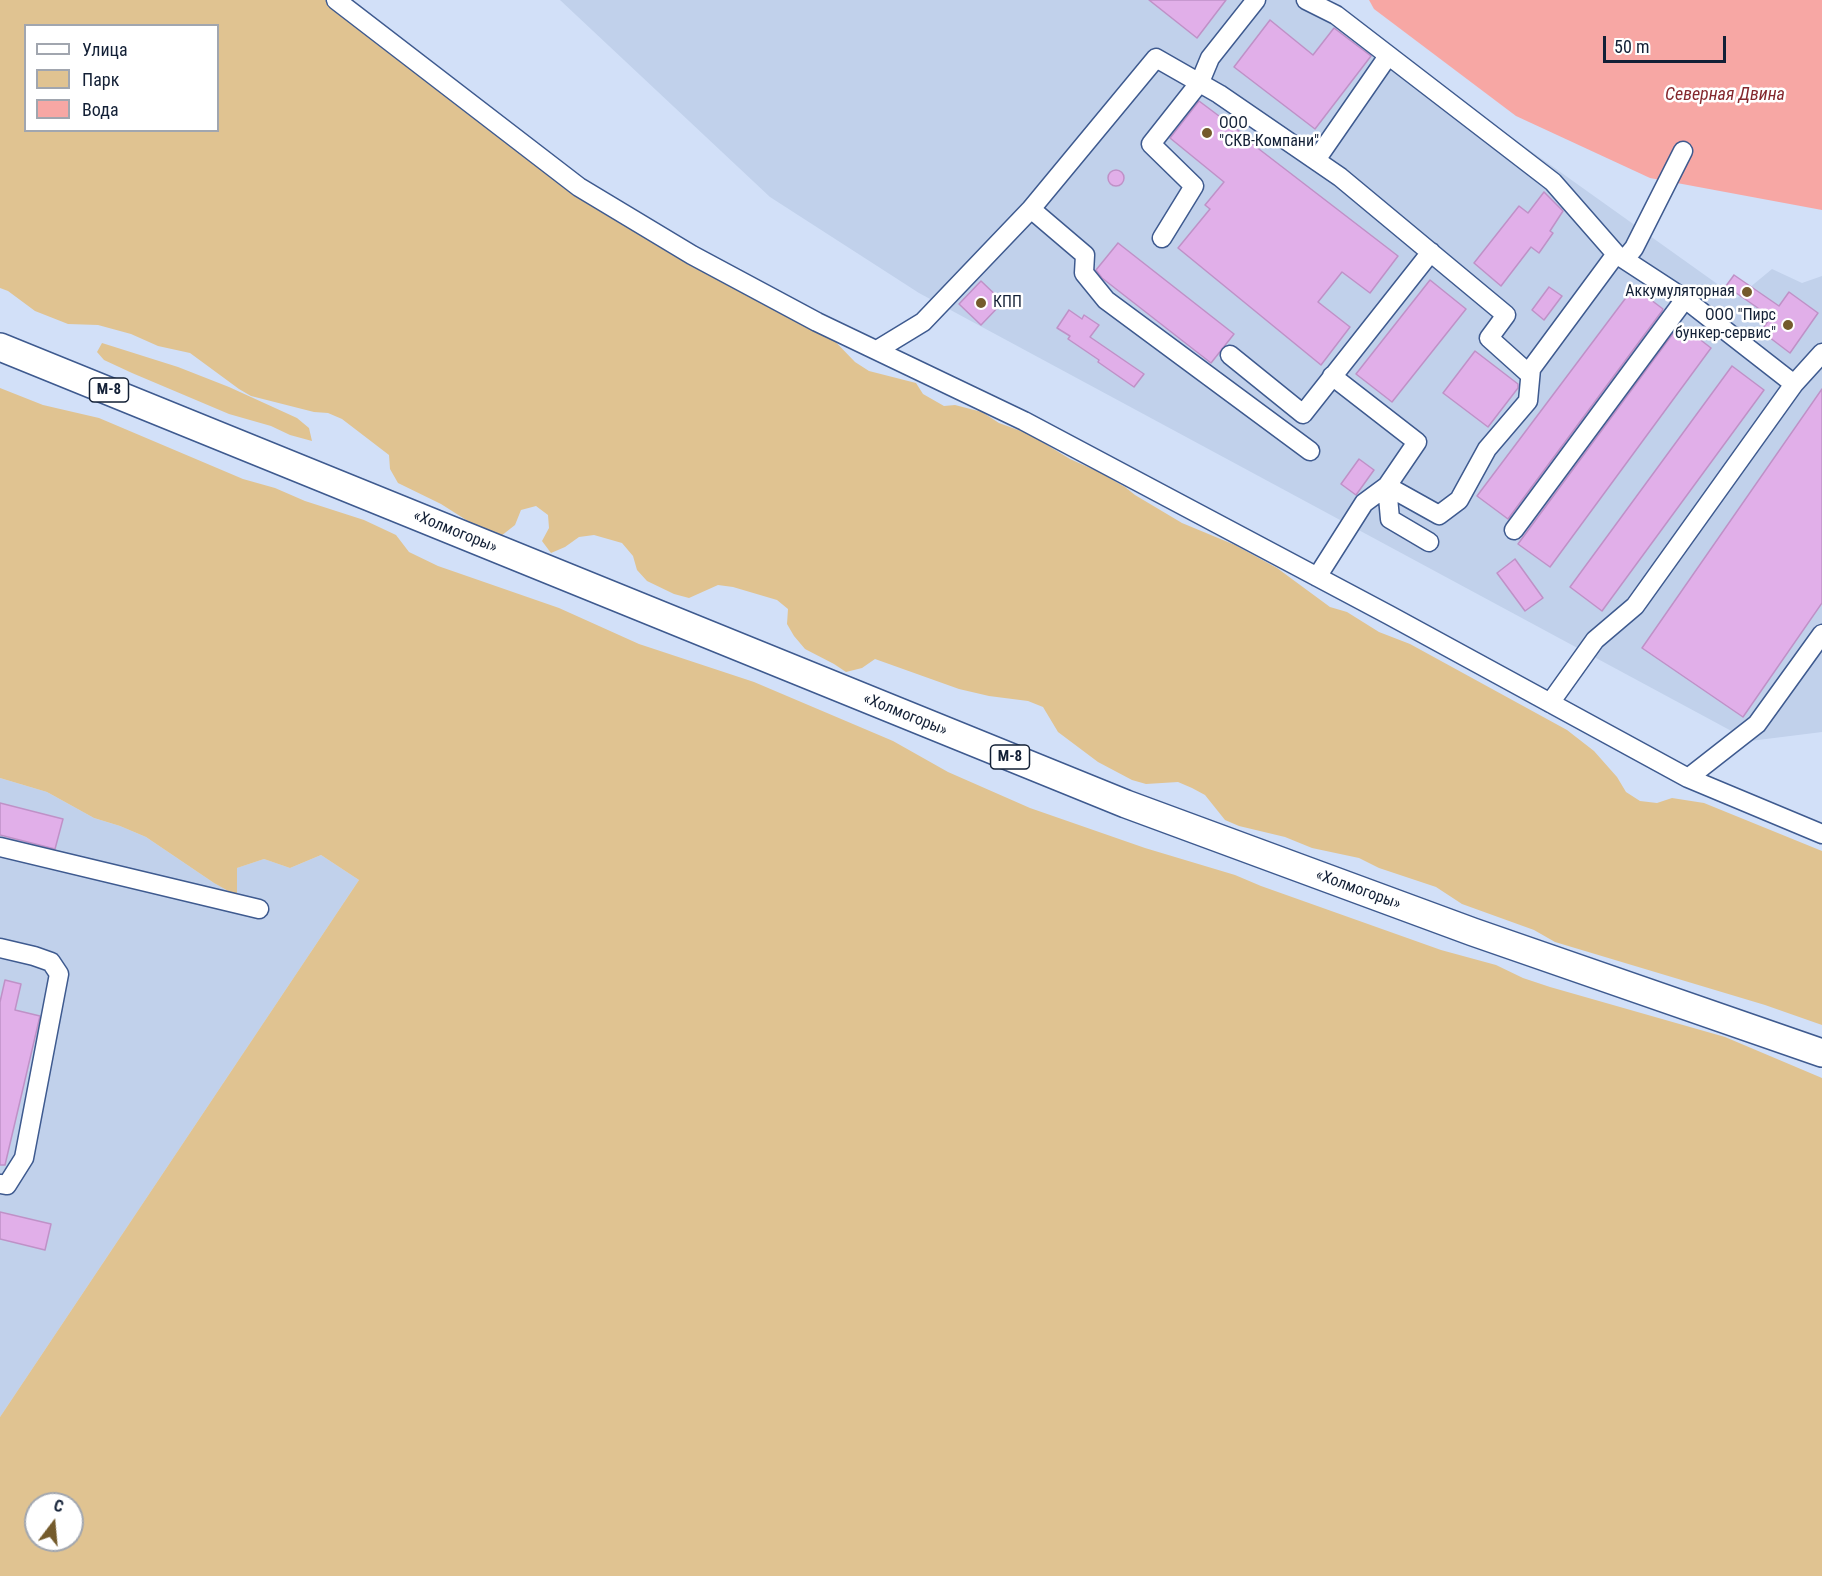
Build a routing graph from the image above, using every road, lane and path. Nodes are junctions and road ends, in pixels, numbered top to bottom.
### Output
1 (336, 0) edge
2 (1256, 0) edge
3 (1306, 0) edge
4 (1388, 56) junction
5 (1200, 82) junction
6 (1683, 151) dead end
7 (1316, 160) junction
8 (1031, 209) junction
9 (1162, 237) dead end
10 (1431, 252) junction
11 (1620, 257) junction
12 (1685, 299) junction
13 (0, 347) edge
14 (877, 350) junction
15 (1822, 353) edge
16 (1230, 355) dead end
17 (1531, 369) junction
18 (1332, 376) junction
19 (1794, 384) junction
20 (1310, 451) dead end
21 (1387, 486) junction
22 (1514, 530) dead end
23 (1429, 542) dead end
24 (1317, 577) junction
25 (1822, 634) edge
26 (1550, 703) junction
27 (1688, 778) junction
28 (1822, 834) edge
29 (0, 848) edge
30 (258, 909) dead end
31 (0, 948) edge
32 (1822, 1053) edge
33 (0, 1184) edge

1 - 14 lane
2 - 5 lane
3 - 4 lane
4 - 7 lane
4 - 11 lane
5 - 7 lane
5 - 8 lane
5 - 9 lane
6 - 11 lane
7 - 10 lane
8 - 14 lane
8 - 20 lane
10 - 17 lane
10 - 18 lane
11 - 12 lane
11 - 17 lane
12 - 19 lane
12 - 22 lane
13 - 32 highway, «Холмогоры» / М-8
14 - 24 lane
15 - 19 lane
16 - 18 lane
17 - 21 lane
18 - 21 lane
19 - 26 lane
21 - 23 lane
21 - 24 lane
24 - 26 lane
25 - 27 lane
26 - 27 lane
27 - 28 lane
29 - 30 lane
31 - 33 lane

